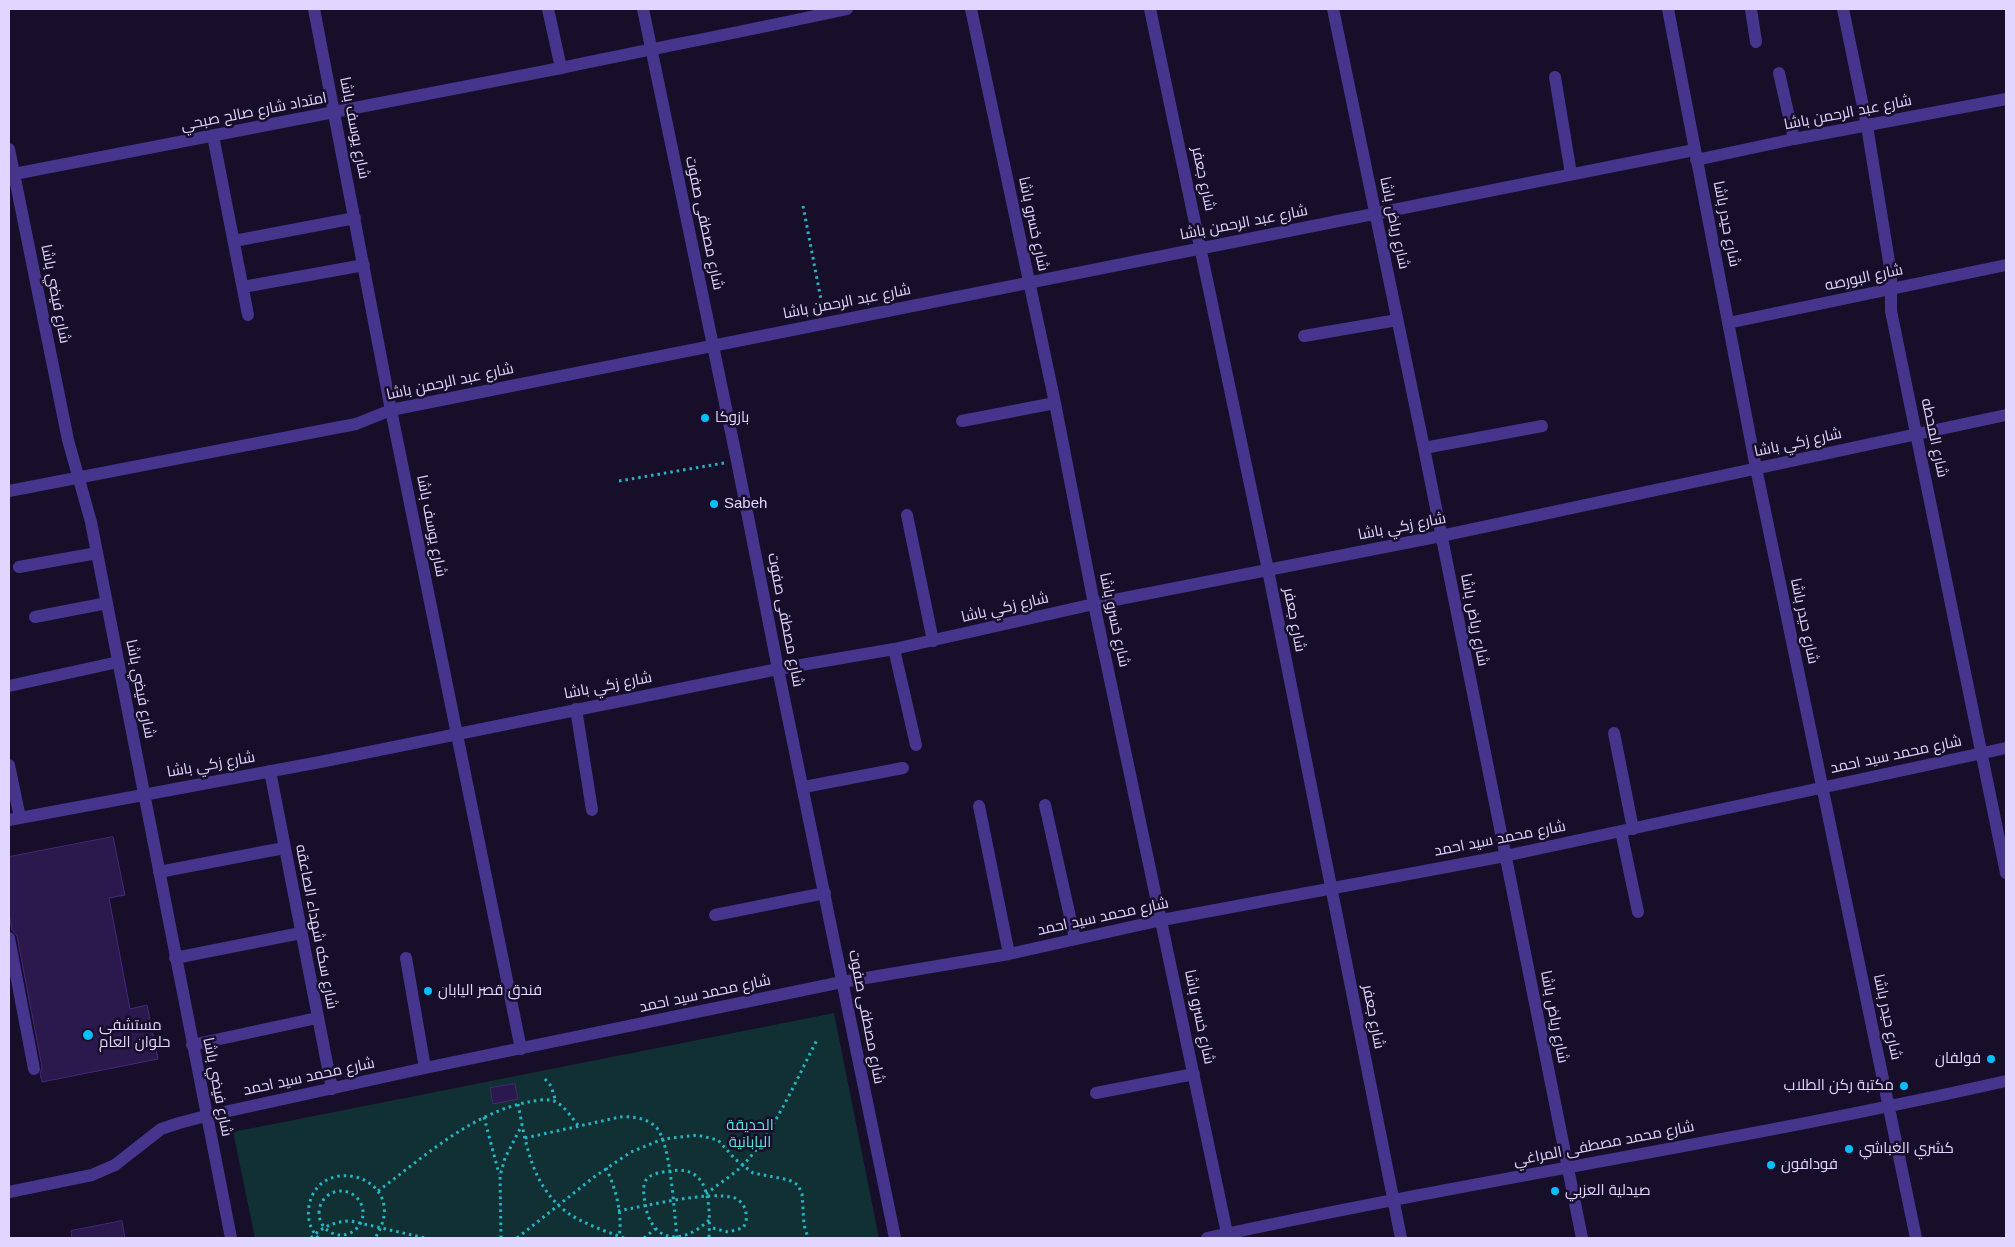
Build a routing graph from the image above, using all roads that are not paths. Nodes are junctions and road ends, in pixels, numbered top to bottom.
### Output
1 (314, 9) edge
2 (548, 9) edge
3 (643, 9) edge
4 (847, 9) edge
5 (971, 9) edge
6 (1150, 9) edge
7 (1333, 9) edge
8 (1671, 9) edge
9 (1750, 9) edge
10 (1843, 9) edge
11 (1756, 42) dead end
12 (651, 49) junction
13 (561, 68) junction
14 (1779, 73) dead end
15 (1555, 78) dead end
16 (2006, 99) edge
17 (335, 113) junction
18 (1867, 126) junction
19 (213, 136) junction
20 (1794, 139) junction
21 (9, 149) edge
22 (1695, 155) junction
23 (1571, 174) junction
24 (11, 175) edge
25 (1375, 213) junction
26 (355, 218) junction
27 (234, 241) junction
28 (1201, 248) junction
29 (364, 265) junction
30 (2006, 265) edge
31 (1028, 282) junction
32 (243, 287) junction
33 (1892, 289) junction
34 (248, 315) dead end
35 (1398, 320) junction
36 (1728, 323) junction
37 (1304, 336) dead end
38 (713, 345) junction
39 (1055, 403) junction
40 (391, 410) junction
41 (2006, 415) edge
42 (962, 421) dead end
43 (1542, 426) dead end
44 (1917, 434) junction
45 (1424, 448) junction
46 (1756, 468) junction
47 (79, 478) junction
48 (9, 491) edge
49 (907, 515) dead end
50 (1441, 536) junction
51 (97, 553) junction
52 (18, 567) dead end
53 (1268, 570) junction
54 (107, 603) junction
55 (1094, 604) junction
56 (35, 617) dead end
57 (933, 641) junction
58 (894, 649) junction
59 (118, 662) junction
60 (778, 670) junction
61 (9, 686) edge
62 (576, 709) junction
63 (456, 733) junction
64 (1614, 734) dead end
65 (916, 745) dead end
66 (2006, 748) edge
67 (1982, 753) junction
68 (9, 765) edge
69 (903, 768) dead end
70 (270, 771) junction
71 (804, 787) junction
72 (1822, 787) junction
73 (144, 794) junction
74 (1045, 805) dead end
75 (979, 806) dead end
76 (592, 810) dead end
77 (15, 819) edge
78 (1627, 830) junction
79 (284, 848) junction
80 (1505, 856) junction
81 (159, 872) junction
82 (2006, 873) edge
83 (1331, 888) junction
84 (825, 893) junction
85 (1638, 912) dead end
86 (715, 915) dead end
87 (1162, 920) junction
88 (301, 933) junction
89 (9, 938) edge
90 (1075, 939) junction
91 (1009, 954) junction
92 (175, 958) junction
93 (406, 958) dead end
94 (842, 982) junction
95 (317, 1018) junction
96 (192, 1045) junction
97 (522, 1048) junction
98 (34, 1068) dead end
99 (425, 1068) junction
100 (1194, 1074) junction
101 (2006, 1081) edge
102 (332, 1089) junction
103 (1096, 1093) dead end
104 (1889, 1107) junction
105 (206, 1116) junction
106 (1568, 1167) junction
107 (9, 1192) edge
108 (1393, 1202) junction
109 (1228, 1236) edge
110 (231, 1238) edge
111 (895, 1238) edge
112 (1207, 1238) edge
113 (1401, 1238) edge
114 (1582, 1238) edge
115 (1916, 1238) edge

1 - 17 street, شارع يوسف باشا
2 - 13 street
3 - 12 street, شارع مصطفى صفوت
4 - 12 street, امتداد شارع صالح صبحي
5 - 31 street, شارع خسرو باشا
6 - 28 street, شارع جعفر
7 - 25 street, شارع رياض باشا
8 - 22 street, شارع حيدر باشا
9 - 11 street
10 - 18 street, شارع المحطه
12 - 13 street, امتداد شارع صالح صبحي
12 - 38 street, شارع مصطفى صفوت
13 - 17 street, امتداد شارع صالح صبحي
14 - 20 street
15 - 23 street
16 - 18 street, شارع عبد الرحمن باشا
17 - 19 street, امتداد شارع صالح صبحي
17 - 26 street, شارع يوسف باشا
18 - 20 street, شارع عبد الرحمن باشا
18 - 33 street, شارع المحطه
19 - 24 street, امتداد شارع صالح صبحي
19 - 27 street
20 - 22 street, شارع عبد الرحمن باشا
21 - 24 street, شارع فيضي باشا
22 - 23 street, شارع عبد الرحمن باشا
22 - 36 street, شارع حيدر باشا
23 - 25 street, شارع عبد الرحمن باشا
24 - 47 street, شارع فيضي باشا
25 - 28 street, شارع عبد الرحمن باشا
25 - 35 street, شارع رياض باشا
26 - 27 street
26 - 29 street, شارع يوسف باشا
27 - 32 street
28 - 31 street, شارع عبد الرحمن باشا
28 - 53 street, شارع جعفر
29 - 32 street
29 - 40 street, شارع يوسف باشا
30 - 33 street, شارع البورصه
31 - 38 street, شارع عبد الرحمن باشا
31 - 39 street, شارع خسرو باشا
32 - 34 street
33 - 36 street, شارع البورصه
33 - 44 street, شارع المحطه
35 - 37 street
35 - 45 street, شارع رياض باشا
36 - 46 street, شارع حيدر باشا
38 - 40 street, شارع عبد الرحمن باشا
38 - 60 street, شارع مصطفى صفوت
39 - 42 street
39 - 55 street, شارع خسرو باشا
40 - 47 street, شارع عبد الرحمن باشا
40 - 63 street, شارع يوسف باشا
41 - 44 street, شارع زكي باشا
43 - 45 street
44 - 46 street, شارع زكي باشا
44 - 67 street, شارع المحطه
45 - 50 street, شارع رياض باشا
46 - 50 street, شارع زكي باشا
46 - 72 street, شارع حيدر باشا
47 - 48 street, شارع عبد الرحمن باشا
47 - 51 street, شارع فيضي باشا
49 - 57 street
50 - 53 street, شارع زكي باشا
50 - 80 street, شارع رياض باشا
51 - 52 street
51 - 54 street, شارع فيضي باشا
53 - 55 street, شارع زكي باشا
53 - 83 street, شارع جعفر
54 - 56 street
54 - 59 street, شارع فيضي باشا
55 - 57 street, شارع زكي باشا
55 - 87 street, شارع خسرو باشا
57 - 58 street, شارع زكي باشا
58 - 60 street, شارع زكي باشا
58 - 65 street
59 - 61 street
59 - 73 street, شارع فيضي باشا
60 - 62 street, شارع زكي باشا
60 - 71 street, شارع مصطفى صفوت
62 - 63 street, شارع زكي باشا
62 - 76 street
63 - 70 street, شارع زكي باشا
63 - 97 street, شارع يوسف باشا
64 - 78 street
66 - 67 street, شارع محمد سيد احمد
67 - 72 street, شارع محمد سيد احمد
67 - 82 street, شارع المحطه
68 - 77 street
69 - 71 street
70 - 73 street, شارع زكي باشا
70 - 79 street, شارع سكه شهداء الصاعقه
71 - 84 street, شارع مصطفى صفوت
72 - 78 street, شارع محمد سيد احمد
72 - 104 street, شارع حيدر باشا
73 - 77 street, شارع زكي باشا
73 - 81 street, شارع فيضي باشا
74 - 90 street
75 - 91 street
78 - 80 street, شارع محمد سيد احمد
78 - 85 street
79 - 81 street
79 - 88 street, شارع سكه شهداء الصاعقه
80 - 83 street, شارع محمد سيد احمد
80 - 106 street, شارع رياض باشا
81 - 92 street, شارع فيضي باشا
83 - 87 street, شارع محمد سيد احمد
83 - 108 street, شارع جعفر
84 - 86 street
84 - 94 street, شارع مصطفى صفوت
87 - 90 street, شارع محمد سيد احمد
87 - 100 street, شارع خسرو باشا
88 - 92 street
88 - 95 street, شارع سكه شهداء الصاعقه
89 - 98 street
90 - 91 street, شارع محمد سيد احمد
91 - 94 street, شارع محمد سيد احمد
92 - 96 street, شارع فيضي باشا
93 - 99 street
94 - 97 street, شارع محمد سيد احمد
94 - 111 street, شارع مصطفى صفوت
95 - 96 street
95 - 102 street, شارع سكه شهداء الصاعقه
96 - 105 street, شارع فيضي باشا
97 - 99 street, شارع محمد سيد احمد
99 - 102 street, شارع محمد سيد احمد
100 - 103 street
100 - 109 street, شارع خسرو باشا
101 - 104 street, شارع محمد مصطفى المراغي
102 - 105 street, شارع محمد سيد احمد
104 - 106 street, شارع محمد مصطفى المراغي
104 - 115 street, شارع حيدر باشا
105 - 107 street, شارع محمد سيد احمد
105 - 110 street, شارع فيضي باشا
106 - 108 street, شارع محمد مصطفى المراغي
106 - 114 street, شارع رياض باشا
108 - 109 street, شارع محمد مصطفى المراغي
108 - 113 street, شارع جعفر
109 - 112 street, شارع محمد مصطفى المراغي

